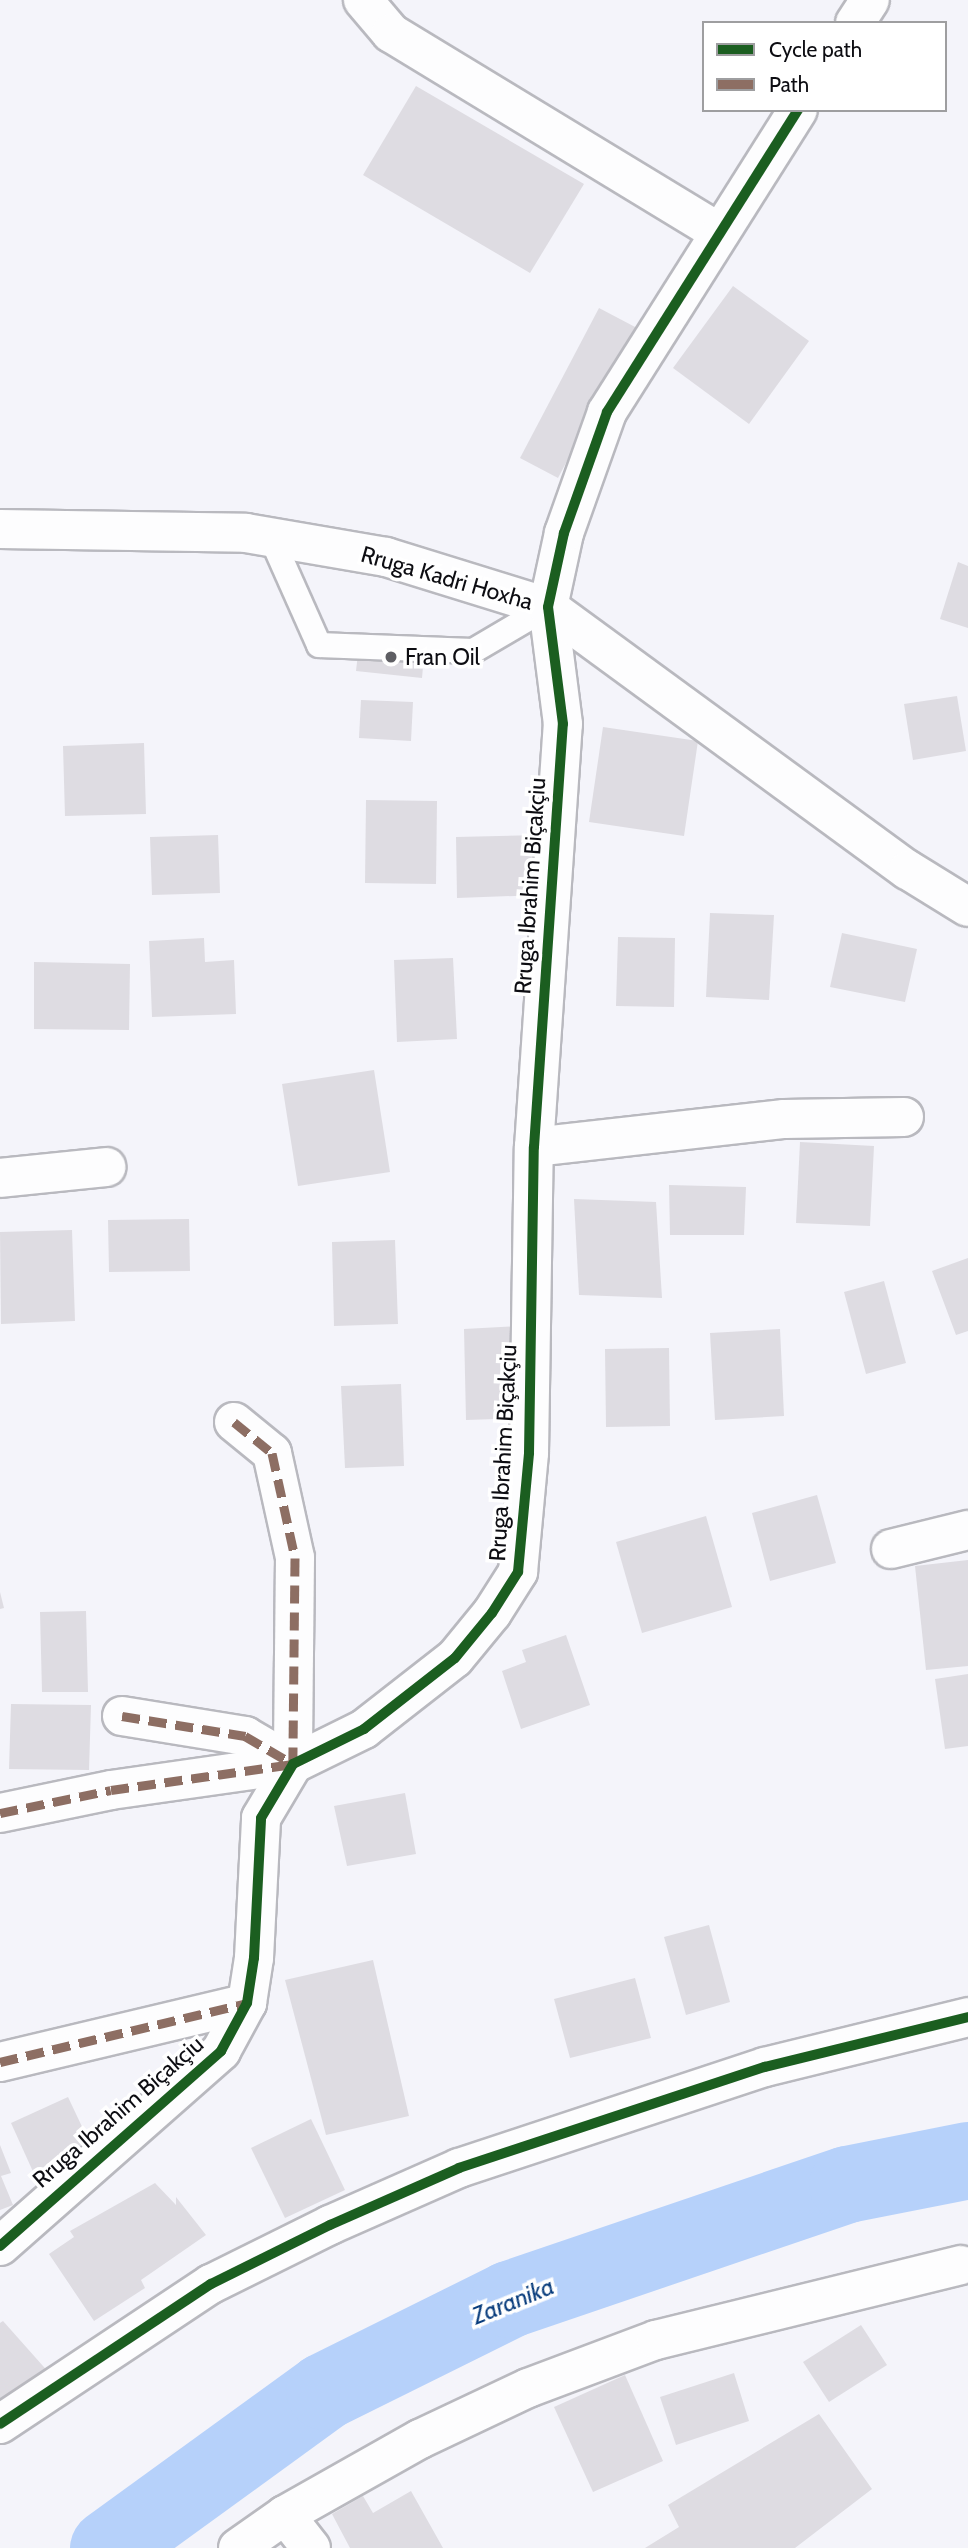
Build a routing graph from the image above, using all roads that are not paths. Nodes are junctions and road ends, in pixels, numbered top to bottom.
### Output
1 (363, 0) edge
2 (870, 0) edge
3 (856, 21) edge
4 (797, 112) edge
5 (719, 232) junction
6 (0, 529) edge
7 (271, 537) junction
8 (548, 607) junction
9 (968, 907) edge
10 (904, 1117) dead end
11 (534, 1147) junction
12 (106, 1167) dead end
13 (0, 1178) edge
14 (234, 1422) dead end
15 (968, 1530) edge
16 (891, 1549) dead end
17 (122, 1716) dead end
18 (293, 1764) junction
19 (0, 1813) edge
20 (247, 2003) junction
21 (968, 2017) edge
22 (0, 2063) edge
23 (0, 2246) edge
24 (961, 2265) dead end
25 (0, 2424) edge
26 (285, 2515) junction
27 (238, 2548) edge
28 (311, 2548) edge

1 - 5 street
2 - 3 street
4 - 5 street, Rruga Ibrahim Biçakçiu
5 - 8 street, Rruga Ibrahim Biçakçiu
6 - 7 street, Rruga Kadri Hoxha
7 - 8 street, Rruga Kadri Hoxha
7 - 8 lane
8 - 9 street, Rruga Kadri Hoxha
8 - 11 street, Rruga Ibrahim Biçakçiu
10 - 11 street
11 - 18 street, Rruga Ibrahim Biçakçiu
12 - 13 street
14 - 18 street
15 - 16 street
17 - 18 street
18 - 19 street
18 - 20 street, Rruga Ibrahim Biçakçiu
20 - 22 street
20 - 23 street, Rruga Ibrahim Biçakçiu
21 - 25 street
24 - 26 street
26 - 27 street
26 - 28 street

